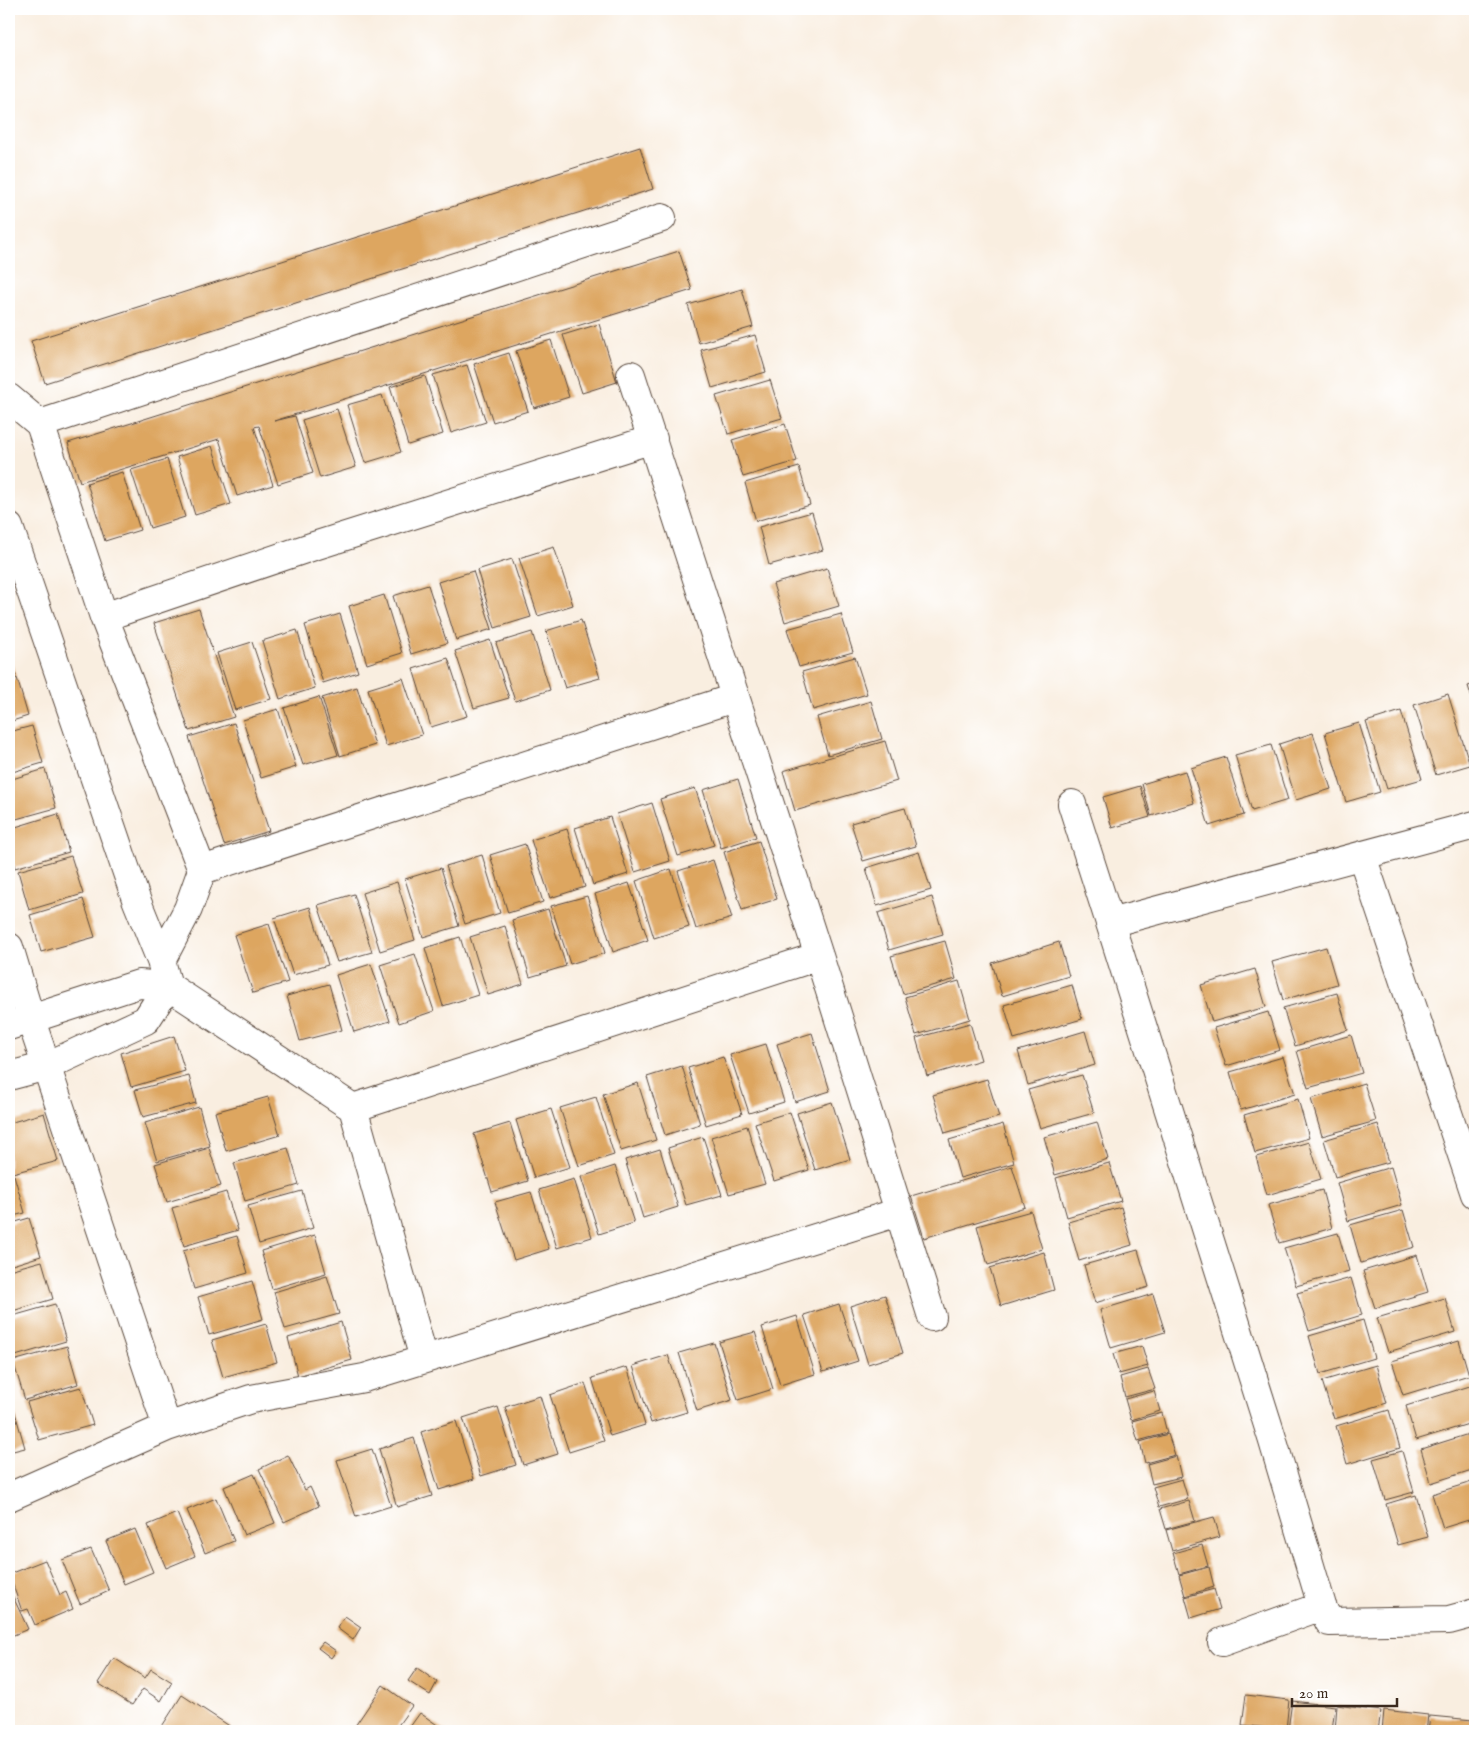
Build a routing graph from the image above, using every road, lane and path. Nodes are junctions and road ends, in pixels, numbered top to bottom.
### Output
1 (662, 218) dead end
2 (631, 375) dead end
3 (9, 398) edge
4 (40, 424) junction
5 (653, 439) junction
6 (9, 527) edge
7 (104, 617) junction
8 (734, 698) junction
9 (1072, 804) dead end
10 (1475, 826) edge
11 (1362, 856) junction
12 (202, 870) junction
13 (1110, 923) junction
14 (9, 947) edge
15 (819, 956) junction
16 (161, 960) junction
17 (168, 986) junction
18 (20, 1023) edge
19 (47, 1066) junction
20 (9, 1076) edge
21 (353, 1108) junction
22 (1475, 1194) edge
23 (899, 1212) junction
24 (932, 1317) dead end
25 (424, 1359) junction
26 (168, 1427) junction
27 (9, 1497) edge
28 (1322, 1606) junction
29 (1475, 1613) edge
30 (1222, 1642) dead end

1 - 4 lane
2 - 5 lane
3 - 4 lane
4 - 7 lane
5 - 7 lane
5 - 8 lane
6 - 16 lane
7 - 12 lane
8 - 12 lane
8 - 15 lane
9 - 13 lane
10 - 11 lane
11 - 13 lane
11 - 22 lane
12 - 16 lane
13 - 28 lane
14 - 18 lane
15 - 21 lane
15 - 23 lane
16 - 17 lane
17 - 18 lane
17 - 19 lane
17 - 21 lane
18 - 19 lane
19 - 20 lane
19 - 26 lane
21 - 25 lane
23 - 24 lane
23 - 25 lane
25 - 26 lane
26 - 27 lane
28 - 29 lane
28 - 30 lane

